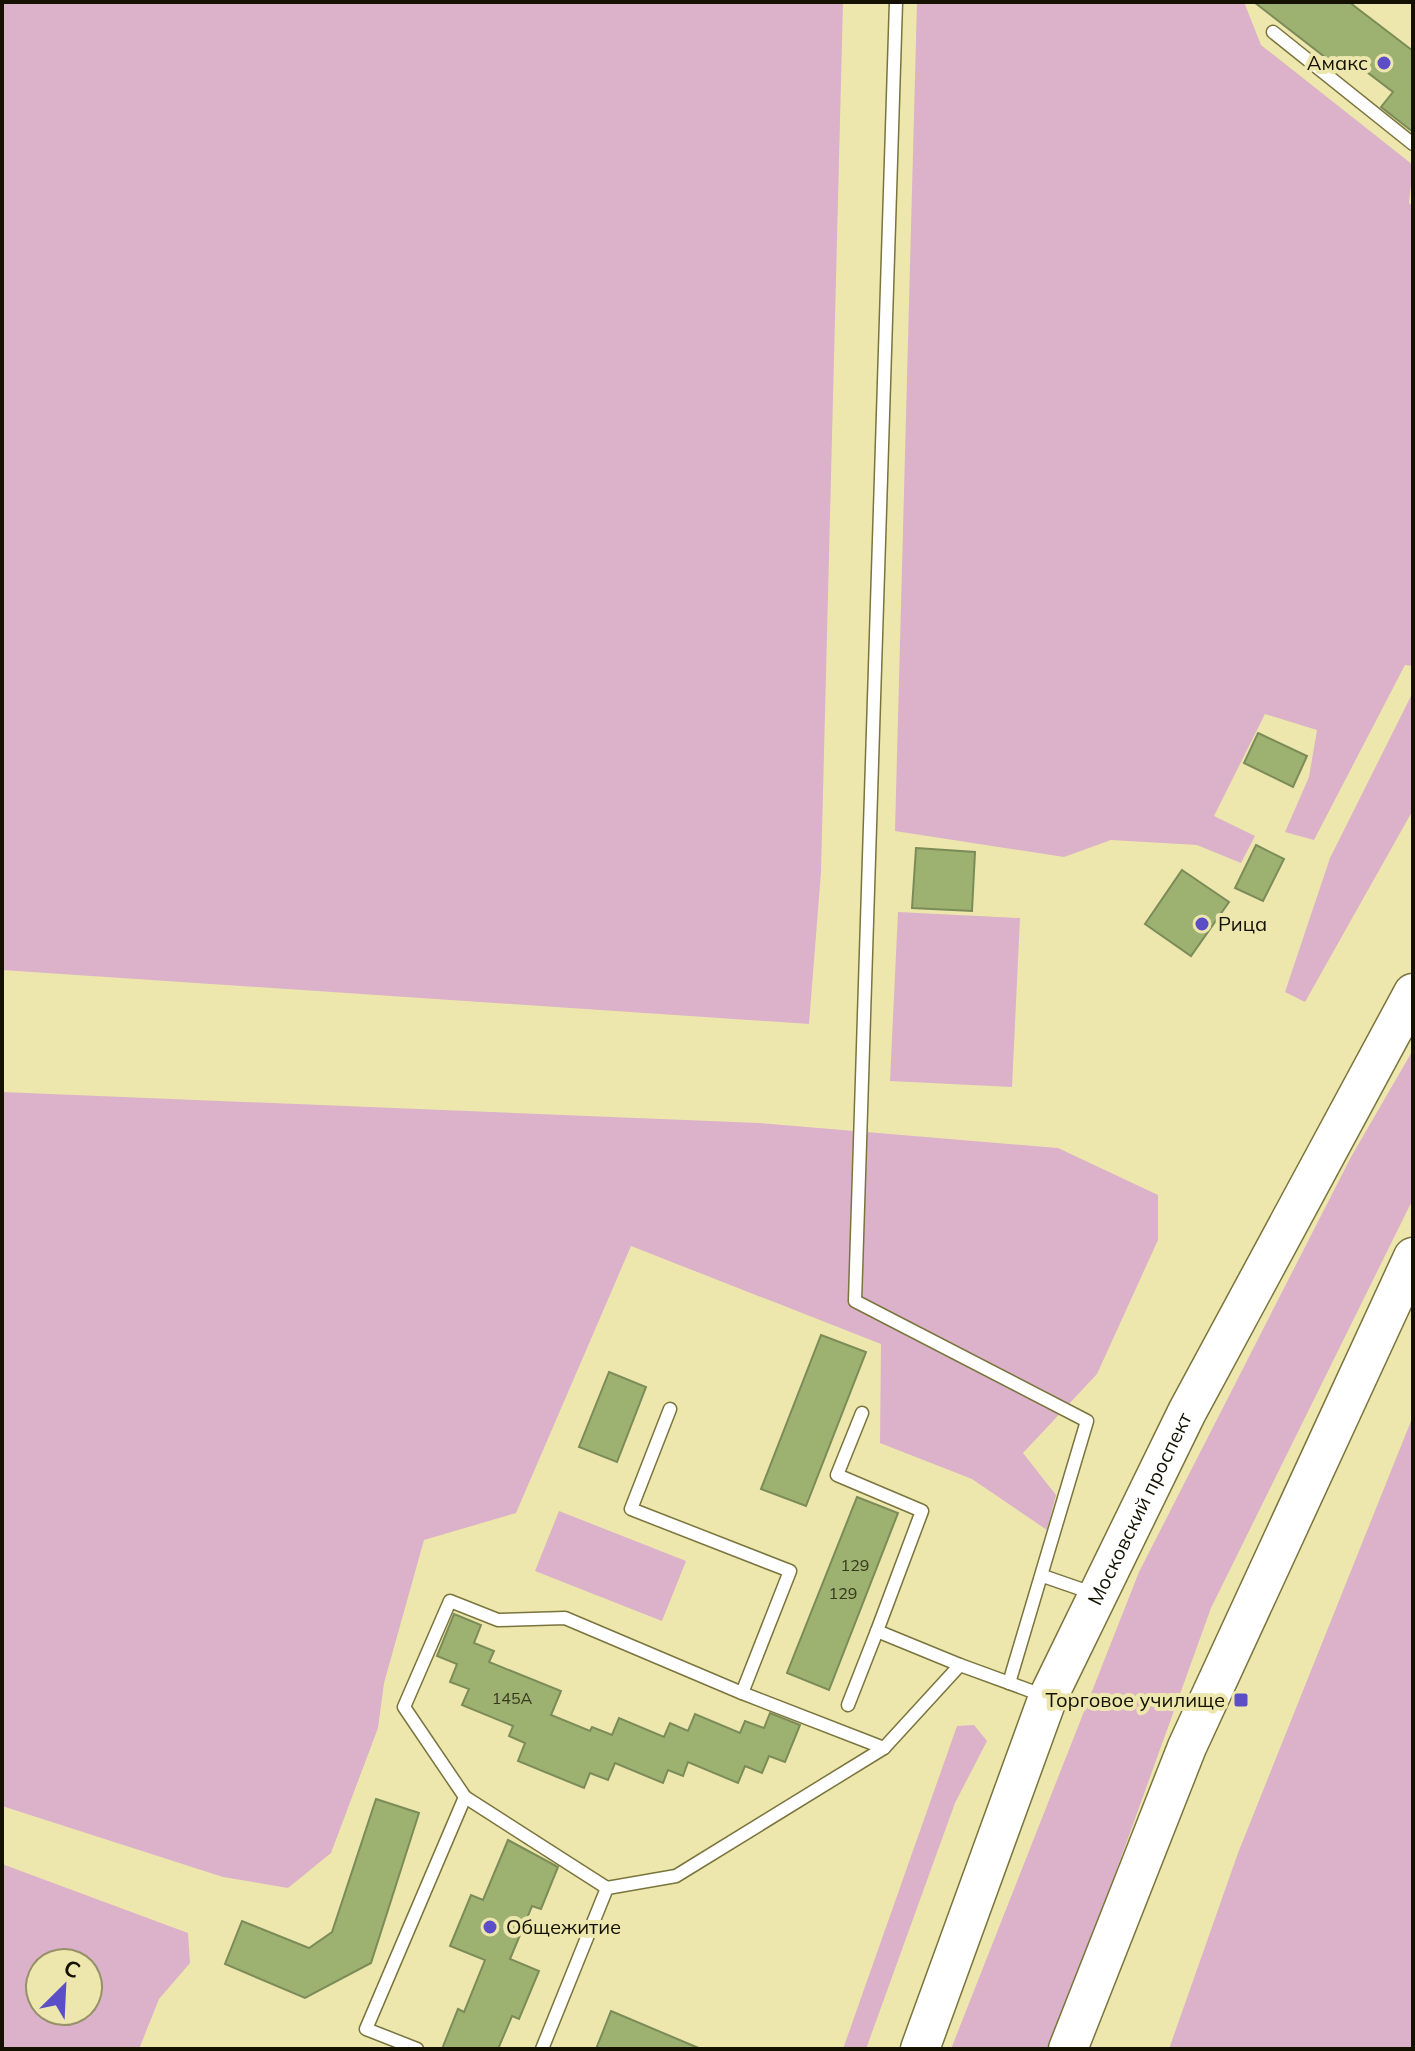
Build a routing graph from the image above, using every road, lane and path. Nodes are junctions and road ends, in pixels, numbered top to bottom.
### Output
1 (896, 2) edge
2 (1273, 32) dead end
3 (1413, 144) edge
4 (1413, 993) edge
5 (1413, 1257) edge
6 (670, 1409) dead end
7 (862, 1413) dead end
8 (1043, 1576) junction
9 (1098, 1595) junction
10 (877, 1631) junction
11 (960, 1665) junction
12 (1009, 1683) junction
13 (742, 1693) junction
14 (1048, 1697) junction
15 (848, 1705) dead end
16 (884, 1748) junction
17 (465, 1797) junction
18 (607, 1888) junction
19 (417, 2049) edge
20 (542, 2049) edge
21 (920, 2049) edge
22 (1068, 2049) edge

1 - 8 lane
2 - 3 lane
4 - 9 main road, Московский проспект
5 - 22 main road
6 - 13 lane
7 - 10 lane
8 - 9 lane
8 - 12 lane
9 - 14 main road, Московский проспект
10 - 11 lane
10 - 15 lane
11 - 12 lane
11 - 16 lane
12 - 14 lane
13 - 16 lane
13 - 17 lane
14 - 21 main road, Московский проспект
16 - 18 lane
17 - 18 lane
17 - 19 lane
18 - 20 lane

